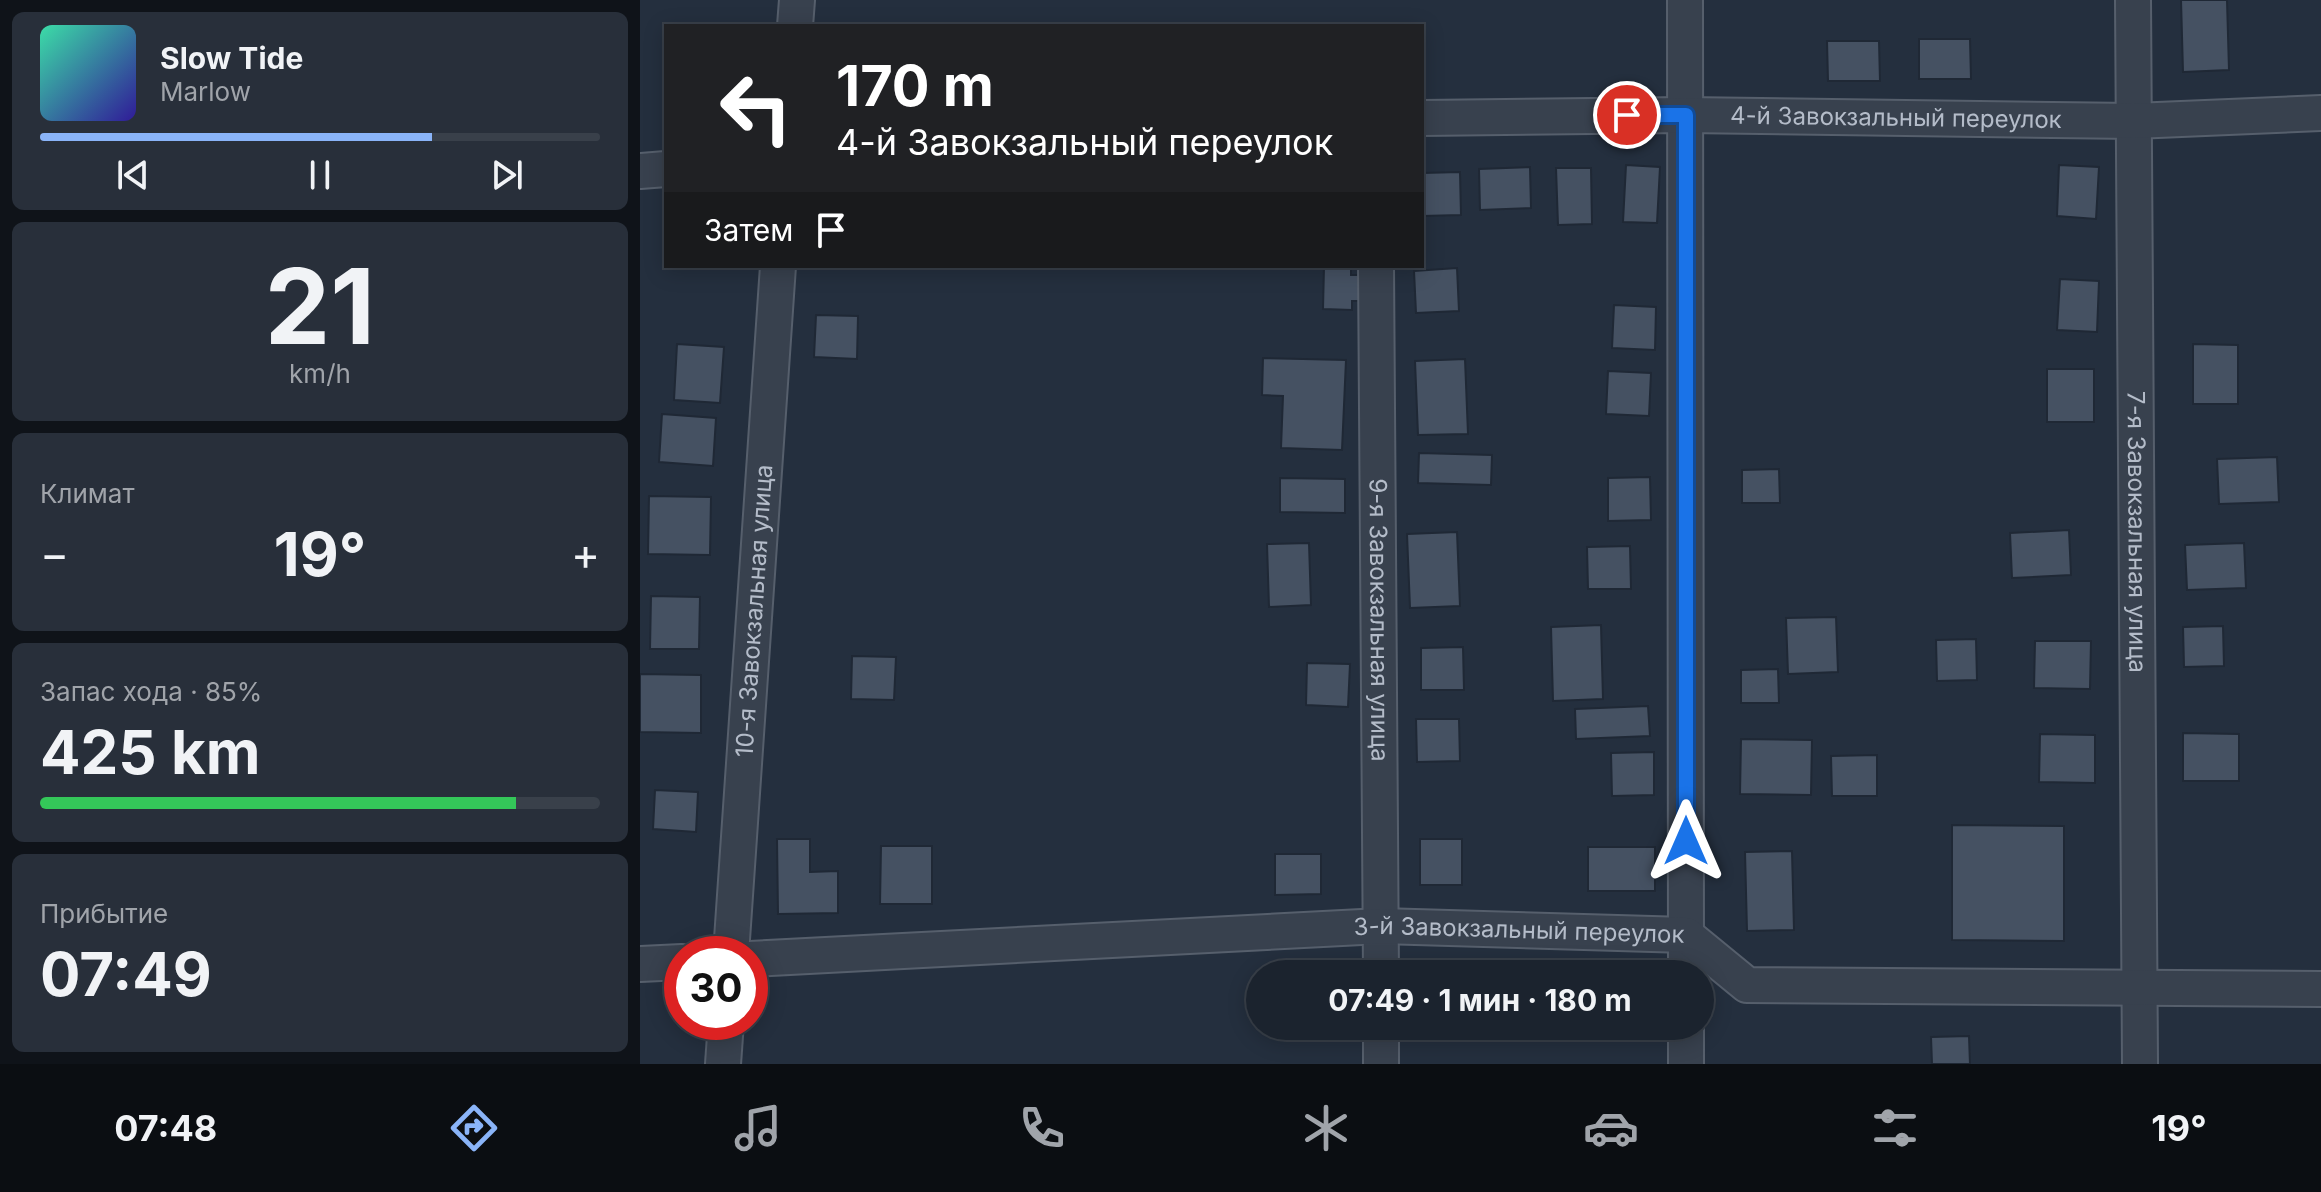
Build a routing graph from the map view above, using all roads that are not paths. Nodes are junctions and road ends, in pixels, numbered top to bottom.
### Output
1 (797, 0) edge
2 (1685, 0) edge
3 (2133, 0) edge
4 (795, 24) edge
5 (2321, 113) edge
6 (1686, 115) junction
7 (1424, 118) edge
8 (2134, 121) junction
9 (664, 169) edge
10 (640, 171) edge
11 (778, 268) edge
12 (1376, 268) edge
13 (1381, 926) junction
14 (1686, 935) junction
15 (732, 936) edge
16 (768, 958) edge
17 (1381, 960) edge
18 (1686, 960) edge
19 (664, 963) edge
20 (640, 964) edge
21 (2139, 988) junction
22 (2321, 989) edge
23 (725, 1040) edge
24 (1381, 1040) edge
25 (1686, 1040) edge
26 (723, 1064) edge
27 (1381, 1064) edge
28 (1686, 1064) edge
29 (2140, 1064) edge

1 - 4 street
2 - 6 street
3 - 8 street, 7-я Завокзальная улица
5 - 8 street, 4-й Завокзальный переулок
6 - 7 street, 4-й Завокзальный переулок
6 - 8 street, 4-й Завокзальный переулок
6 - 14 street
8 - 21 street, 7-я Завокзальная улица
9 - 10 street
11 - 15 street, 10-я Завокзальная улица
12 - 13 street, 9-я Завокзальная улица
13 - 14 street, 3-й Завокзальный переулок
13 - 16 street, 3-й Завокзальный переулок
13 - 17 street, 9-я Завокзальная улица
14 - 18 street
14 - 21 street, 3-й Завокзальный переулок
19 - 20 street
21 - 22 street, 3-й Завокзальный переулок
21 - 29 street, 7-я Завокзальная улица
23 - 26 street
24 - 27 street
25 - 28 street

